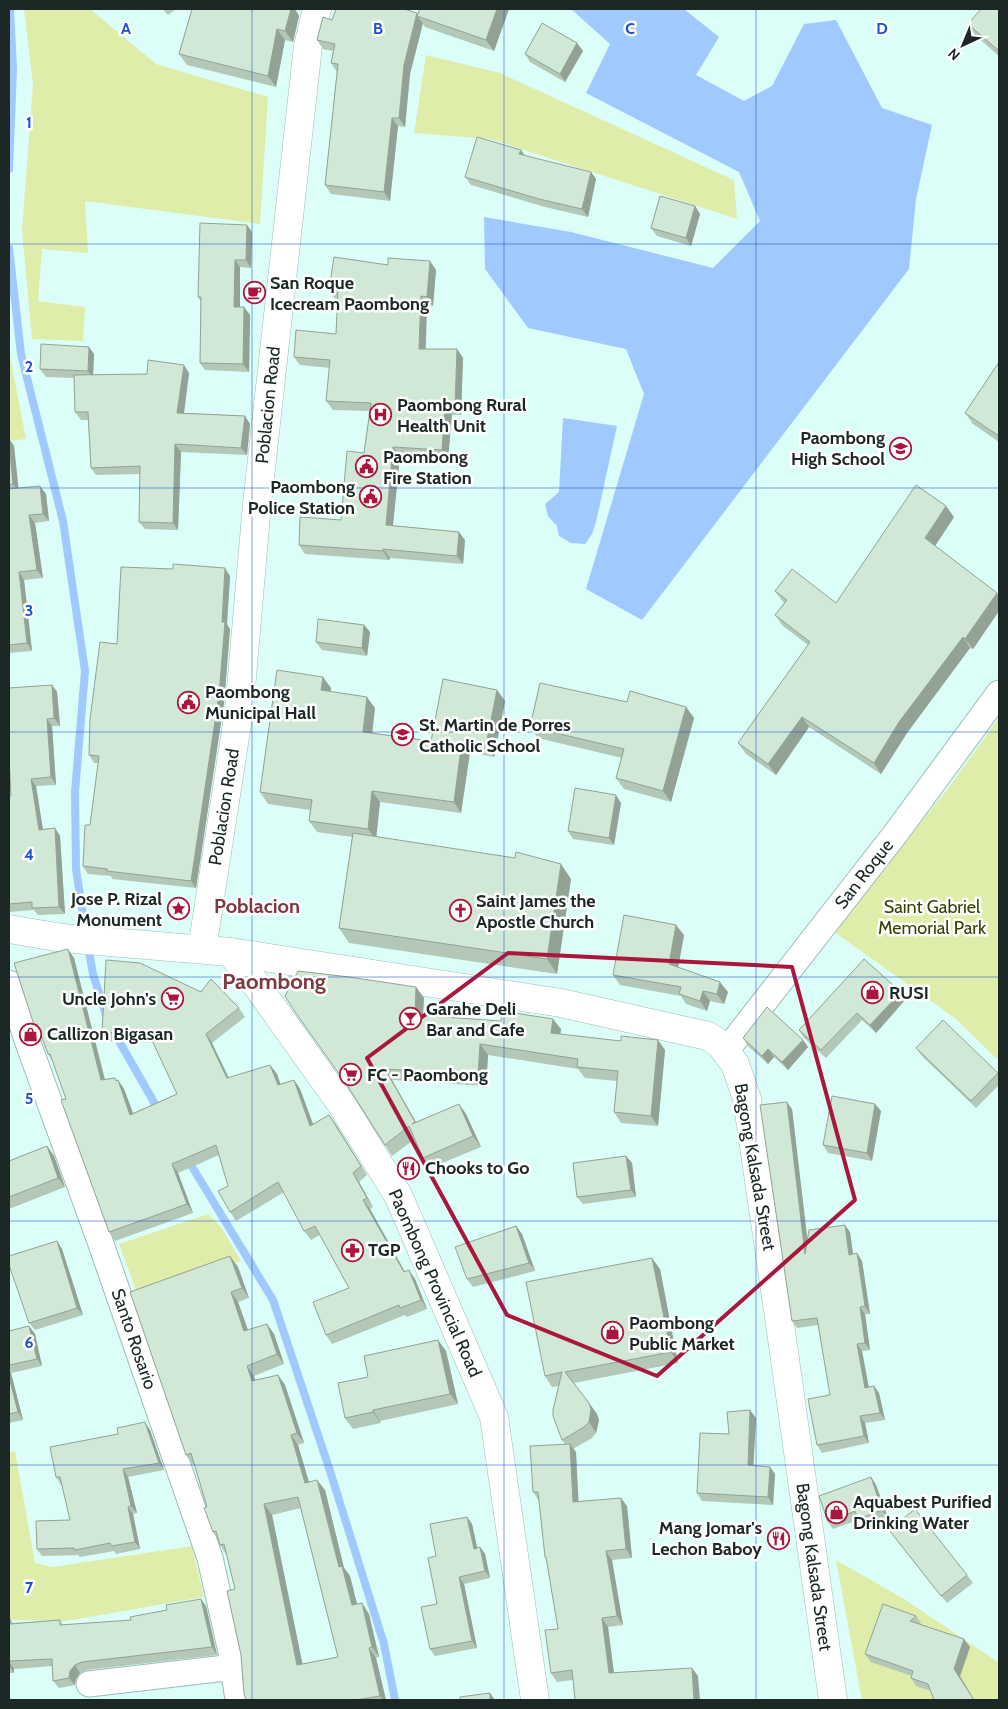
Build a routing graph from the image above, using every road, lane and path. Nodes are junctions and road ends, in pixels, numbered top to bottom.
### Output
1 (317, 9) edge
2 (999, 693) edge
3 (9, 929) edge
4 (202, 949) junction
5 (230, 952) junction
6 (9, 982) edge
7 (726, 1051) junction
8 (234, 1667) junction
9 (89, 1684) dead end
10 (238, 1700) edge
11 (535, 1700) edge
12 (833, 1700) edge

1 - 4 main road, Poblacion Road
2 - 7 street, San Roque
3 - 4 main road
4 - 5 main road
5 - 7 main road, Bagong Kalsada Street
5 - 11 main road, Paombong Provincial Road
6 - 8 street, Santo Rosario
7 - 12 main road, Bagong Kalsada Street
8 - 9 street
8 - 10 street, Santo Rosario

